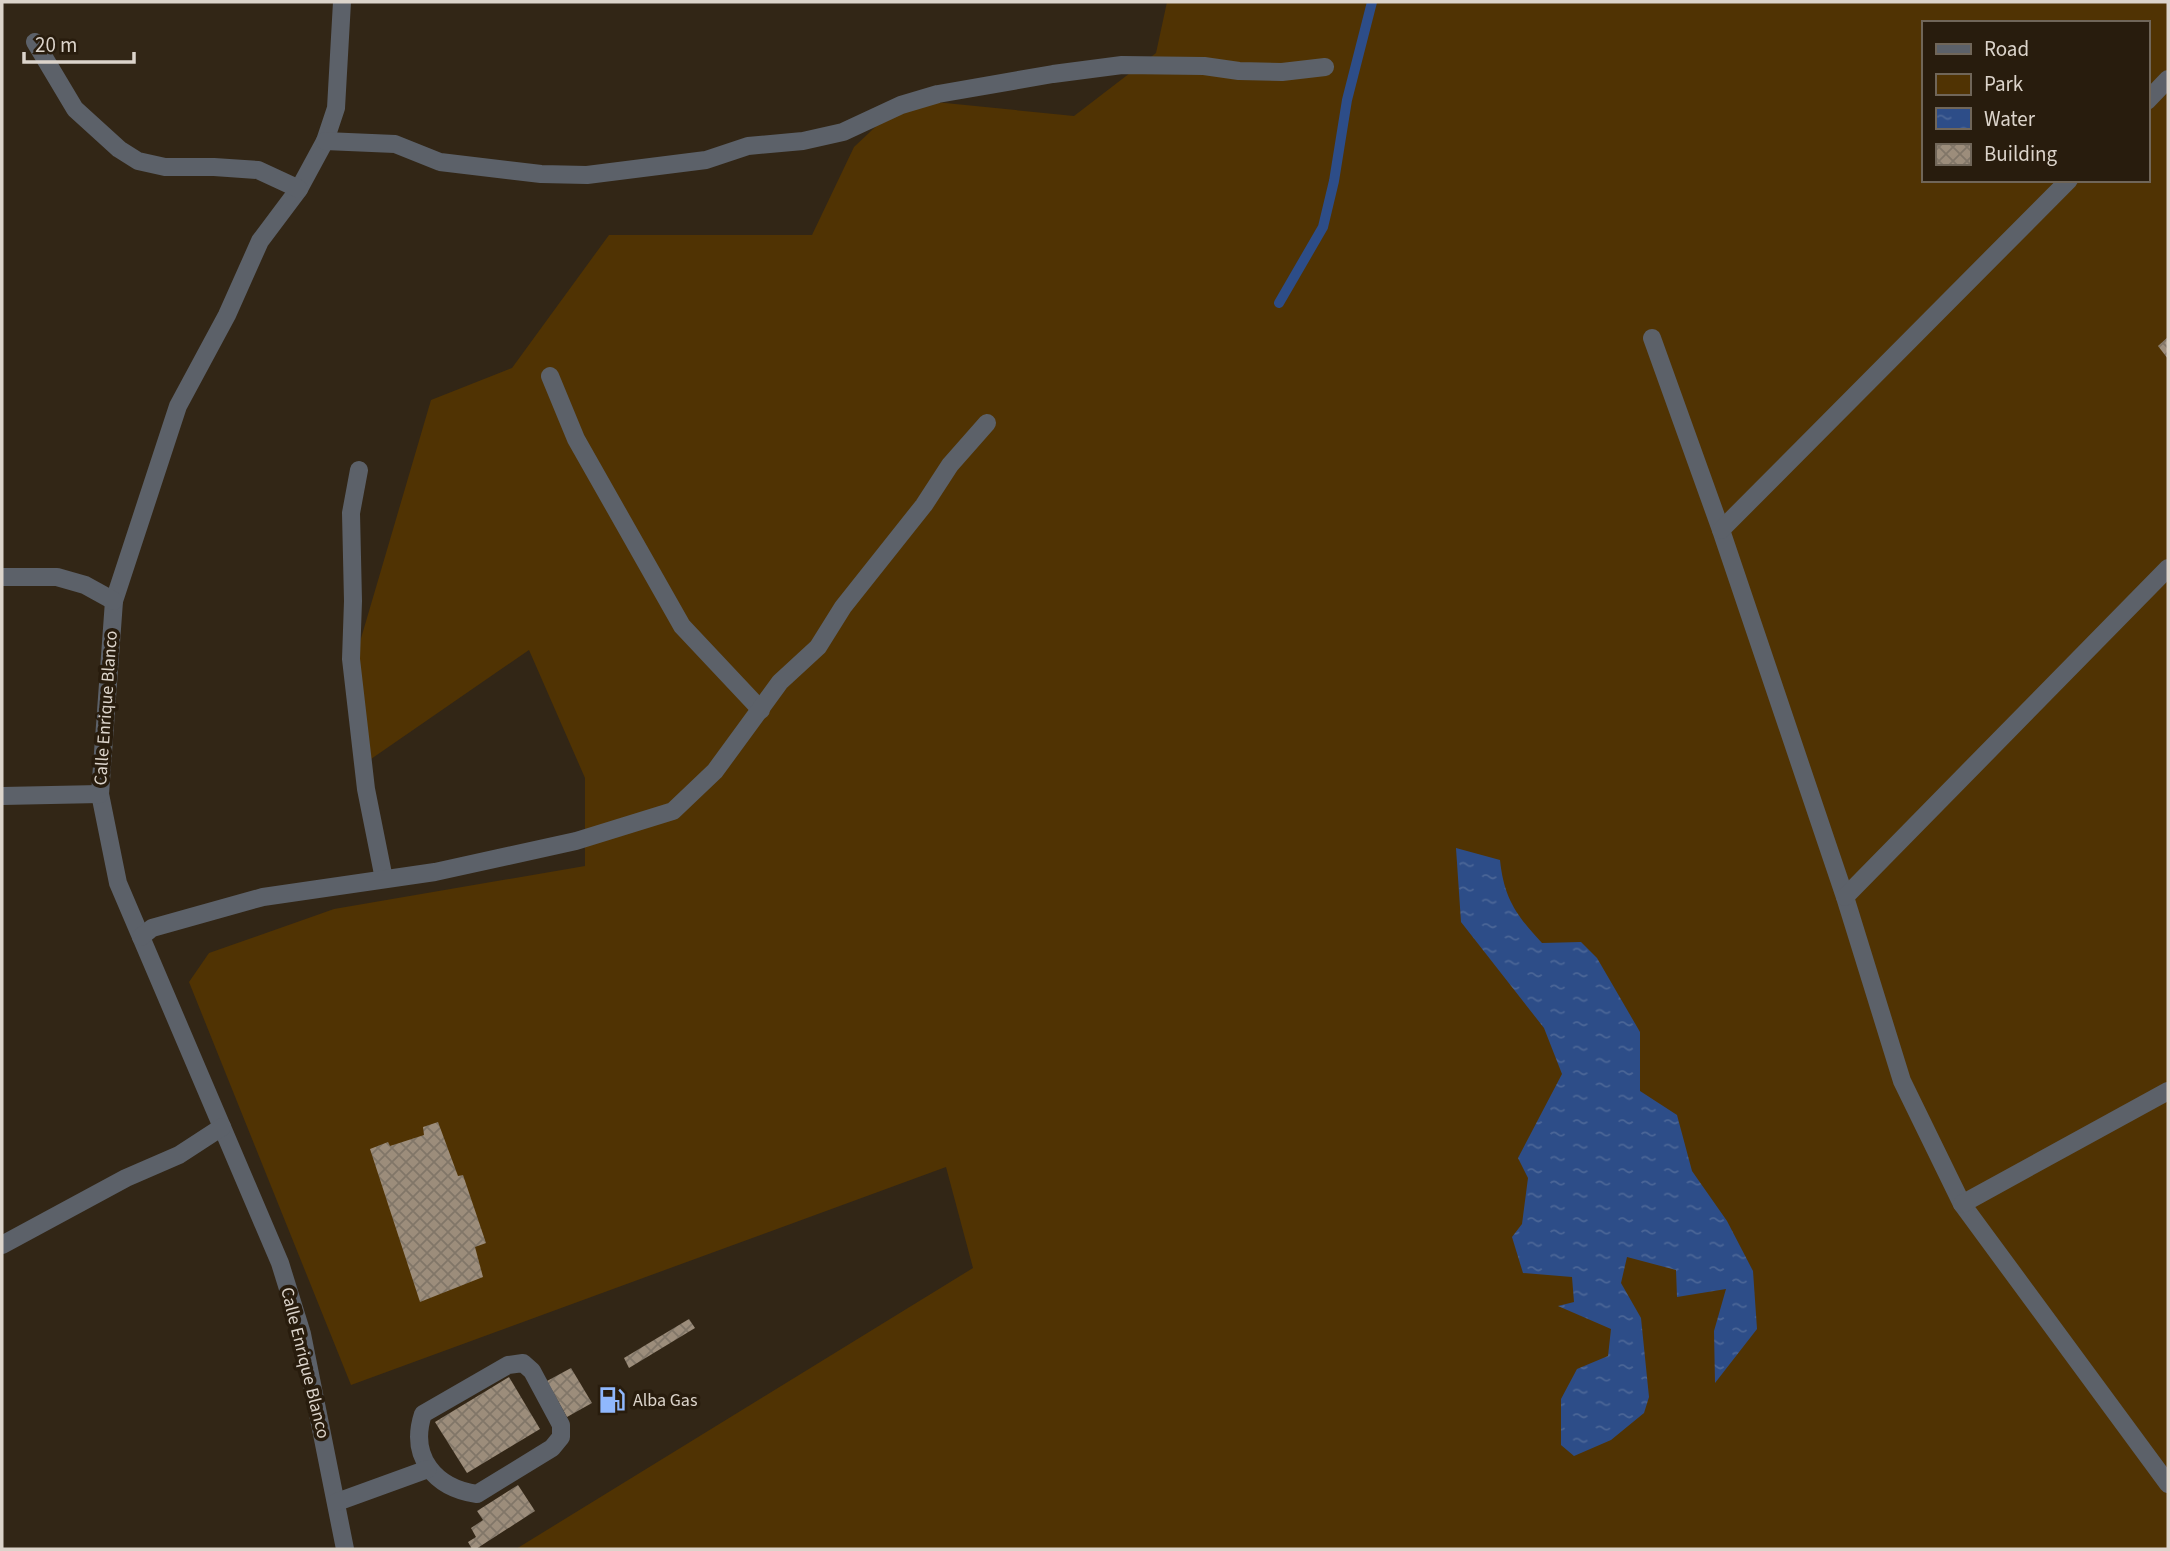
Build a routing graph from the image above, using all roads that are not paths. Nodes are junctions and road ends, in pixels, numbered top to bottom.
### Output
1 (342, 2) edge
2 (35, 42) dead end
3 (1325, 67) dead end
4 (2168, 79) edge
5 (2149, 99) edge
6 (325, 141) junction
7 (2067, 182) edge
8 (299, 189) junction
9 (1653, 338) dead end
10 (550, 376) dead end
11 (987, 423) dead end
12 (359, 470) dead end
13 (1721, 530) junction
14 (2168, 568) edge
15 (2, 577) edge
16 (114, 601) junction
17 (761, 710) junction
18 (100, 794) junction
19 (2, 796) edge
20 (384, 878) junction
21 (1845, 897) junction
22 (141, 937) junction
23 (2168, 1091) edge
24 (222, 1127) junction
25 (1962, 1204) junction
26 (2, 1245) edge
27 (428, 1469) junction
28 (2168, 1484) edge
29 (337, 1502) junction
30 (345, 1549) edge

1 - 6 street, Calle Enrique Blanco
2 - 8 street
3 - 6 street
4 - 5 street
6 - 8 street, Calle Enrique Blanco
7 - 13 street
8 - 16 street, Calle Enrique Blanco
9 - 13 street
10 - 17 street
11 - 17 street
12 - 20 street
13 - 21 street
14 - 21 street
15 - 16 street
16 - 18 street, Calle Enrique Blanco
17 - 20 street
18 - 19 street
18 - 22 street, Calle Enrique Blanco
20 - 22 street
21 - 25 street
22 - 24 street, Calle Enrique Blanco
23 - 25 street
24 - 26 street
24 - 29 street, Calle Enrique Blanco
25 - 28 street
27 - 27 street
27 - 29 street
29 - 30 street, Calle Enrique Blanco

